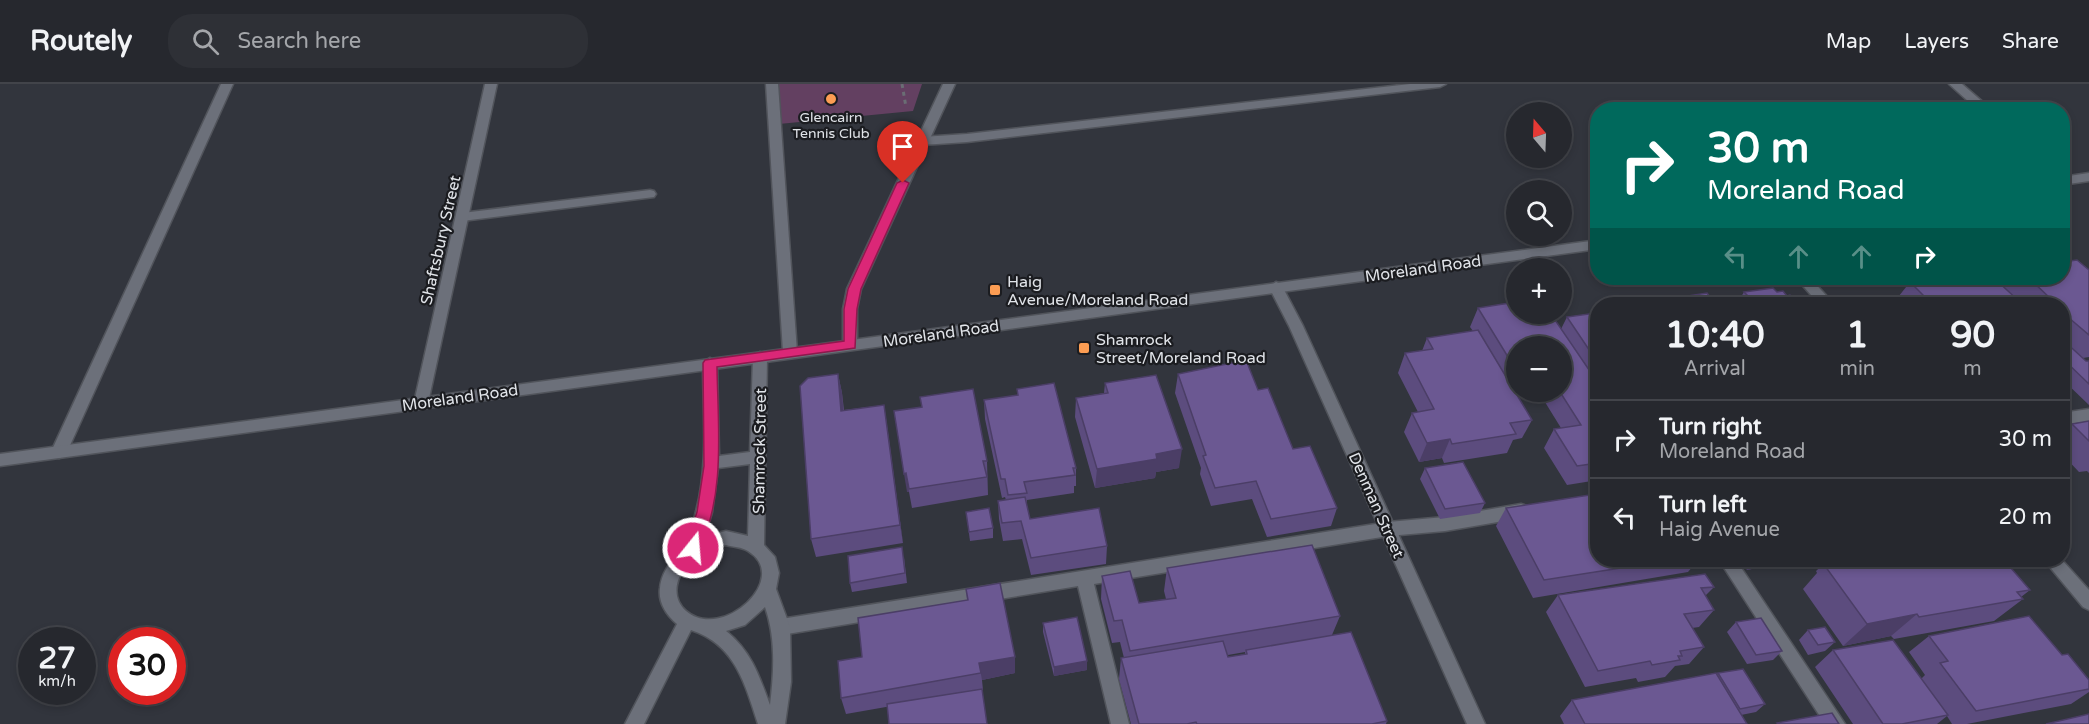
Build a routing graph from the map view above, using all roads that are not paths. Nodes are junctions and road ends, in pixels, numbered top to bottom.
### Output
1 (227, 84) edge
2 (490, 84) edge
3 (772, 84) edge
4 (949, 84) edge
5 (1440, 84) edge
6 (1955, 84) edge
7 (1976, 102) edge
8 (922, 141) junction
9 (2089, 177) edge
10 (2070, 178) edge
11 (650, 194) dead end
12 (462, 217) junction
13 (1590, 245) edge
14 (1809, 285) edge
15 (1276, 287) junction
16 (1821, 297) edge
17 (850, 345) junction
18 (790, 352) junction
19 (760, 357) junction
20 (710, 363) junction
21 (421, 403) junction
22 (2089, 415) edge
23 (2070, 418) edge
24 (59, 452) junction
25 (759, 458) junction
26 (0, 460) edge
27 (711, 463) junction
28 (1539, 508) edge
29 (1388, 529) junction
30 (756, 545) junction
31 (693, 548) junction
32 (1732, 567) edge
33 (2058, 567) edge
34 (1084, 578) junction
35 (768, 591) junction
36 (2089, 602) edge
37 (687, 621) junction
38 (706, 626) junction
39 (782, 627) junction
40 (634, 724) edge
41 (767, 724) edge
42 (776, 724) edge
43 (1120, 724) edge
44 (1476, 724) edge
45 (1836, 724) edge

1 - 24 street
2 - 12 street, Shaftsbury Street
3 - 18 street
4 - 8 street
5 - 8 street
6 - 7 street
8 - 17 street
9 - 10 street
11 - 12 street
12 - 21 street, Shaftsbury Street
13 - 15 street, Moreland Road
14 - 16 street
15 - 17 street, Moreland Road
15 - 29 street, Denman Street
17 - 18 street, Moreland Road
18 - 19 street, Moreland Road
19 - 20 street, Moreland Road
19 - 25 street, Shamrock Street
20 - 21 street, Moreland Road
20 - 27 street
21 - 24 street, Moreland Road
22 - 23 street
24 - 26 street, Moreland Road
25 - 27 street
25 - 30 street, Shamrock Street
27 - 31 street
28 - 29 street
29 - 34 street
29 - 44 street, Denman Street
30 - 31 street
30 - 35 street
31 - 37 street
32 - 45 street
33 - 36 street
34 - 39 street
34 - 43 street
35 - 38 street
35 - 39 street
37 - 38 street
37 - 40 street
38 - 41 street
39 - 42 street

